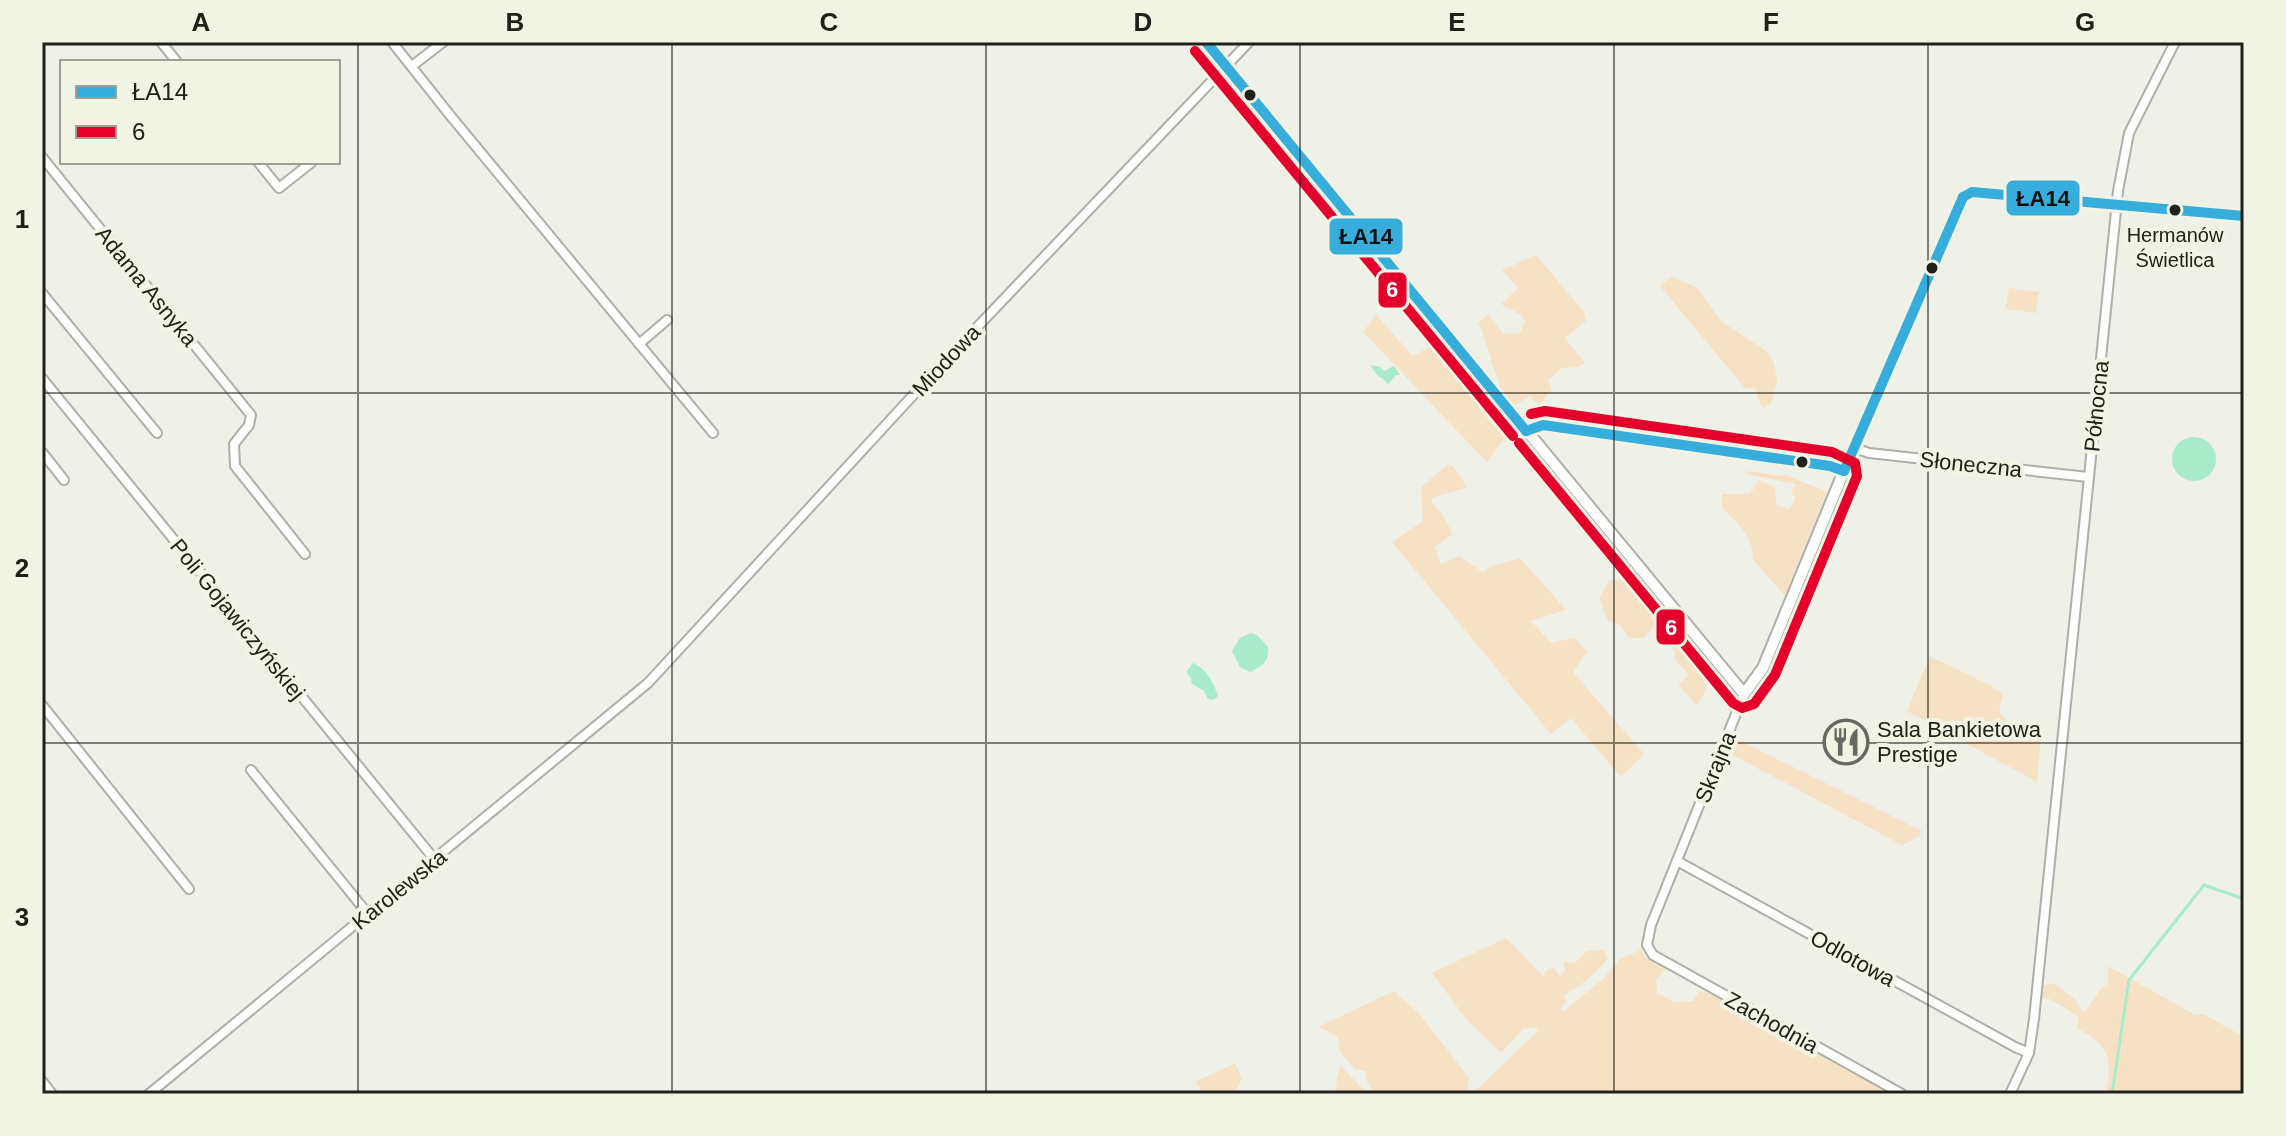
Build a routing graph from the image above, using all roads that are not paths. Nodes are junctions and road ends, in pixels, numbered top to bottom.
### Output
1 (161, 42) edge
2 (392, 42) edge
3 (443, 42) edge
4 (1206, 42) edge
5 (1249, 42) edge
6 (2175, 42) edge
7 (175, 60) edge
8 (412, 66) junction
9 (1226, 66) junction
10 (42, 157) edge
11 (260, 164) edge
12 (309, 164) edge
13 (2116, 205) junction
14 (2244, 216) edge
15 (42, 293) edge
16 (667, 320) dead end
17 (639, 344) junction
18 (42, 378) edge
19 (1526, 431) junction
20 (157, 433) dead end
21 (713, 433) dead end
22 (1854, 448) junction
23 (42, 452) edge
24 (1844, 471) junction
25 (2088, 477) junction
26 (64, 480) dead end
27 (305, 554) dead end
28 (648, 683) joint
29 (1744, 694) junction
30 (42, 705) edge
31 (251, 770) dead end
32 (435, 860) junction
33 (1677, 861) junction
34 (189, 889) dead end
35 (368, 914) junction
36 (1647, 945) joint
37 (2029, 1053) junction
38 (42, 1081) edge
39 (52, 1094) edge
40 (149, 1094) edge
41 (1902, 1094) edge
42 (2010, 1094) edge

1 - 7 street
2 - 8 street
3 - 8 street
4 - 9 street
5 - 9 street, Miodowa
6 - 13 street, Północna
8 - 17 street
9 - 19 street
9 - 28 street, Miodowa
10 - 27 street, Adama Asnyka
11 - 12 street
13 - 14 street
13 - 22 street, Skrajna
13 - 25 street, Północna
15 - 20 street
16 - 17 street
17 - 21 street
18 - 32 street, Poli Gojawiczyńskiej
19 - 24 street
19 - 29 street
22 - 24 street, Skrajna
22 - 25 street, Słoneczna
23 - 26 street
24 - 29 street, Skrajna
25 - 37 street, Północna
28 - 32 street, Karolewska
29 - 33 street, Skrajna
30 - 34 street
31 - 35 street
32 - 35 street, Karolewska
33 - 36 street, Skrajna
33 - 37 street, Odlotowa
35 - 40 street, Karolewska
36 - 41 street, Zachodnia
37 - 42 street, Północna
38 - 39 street

